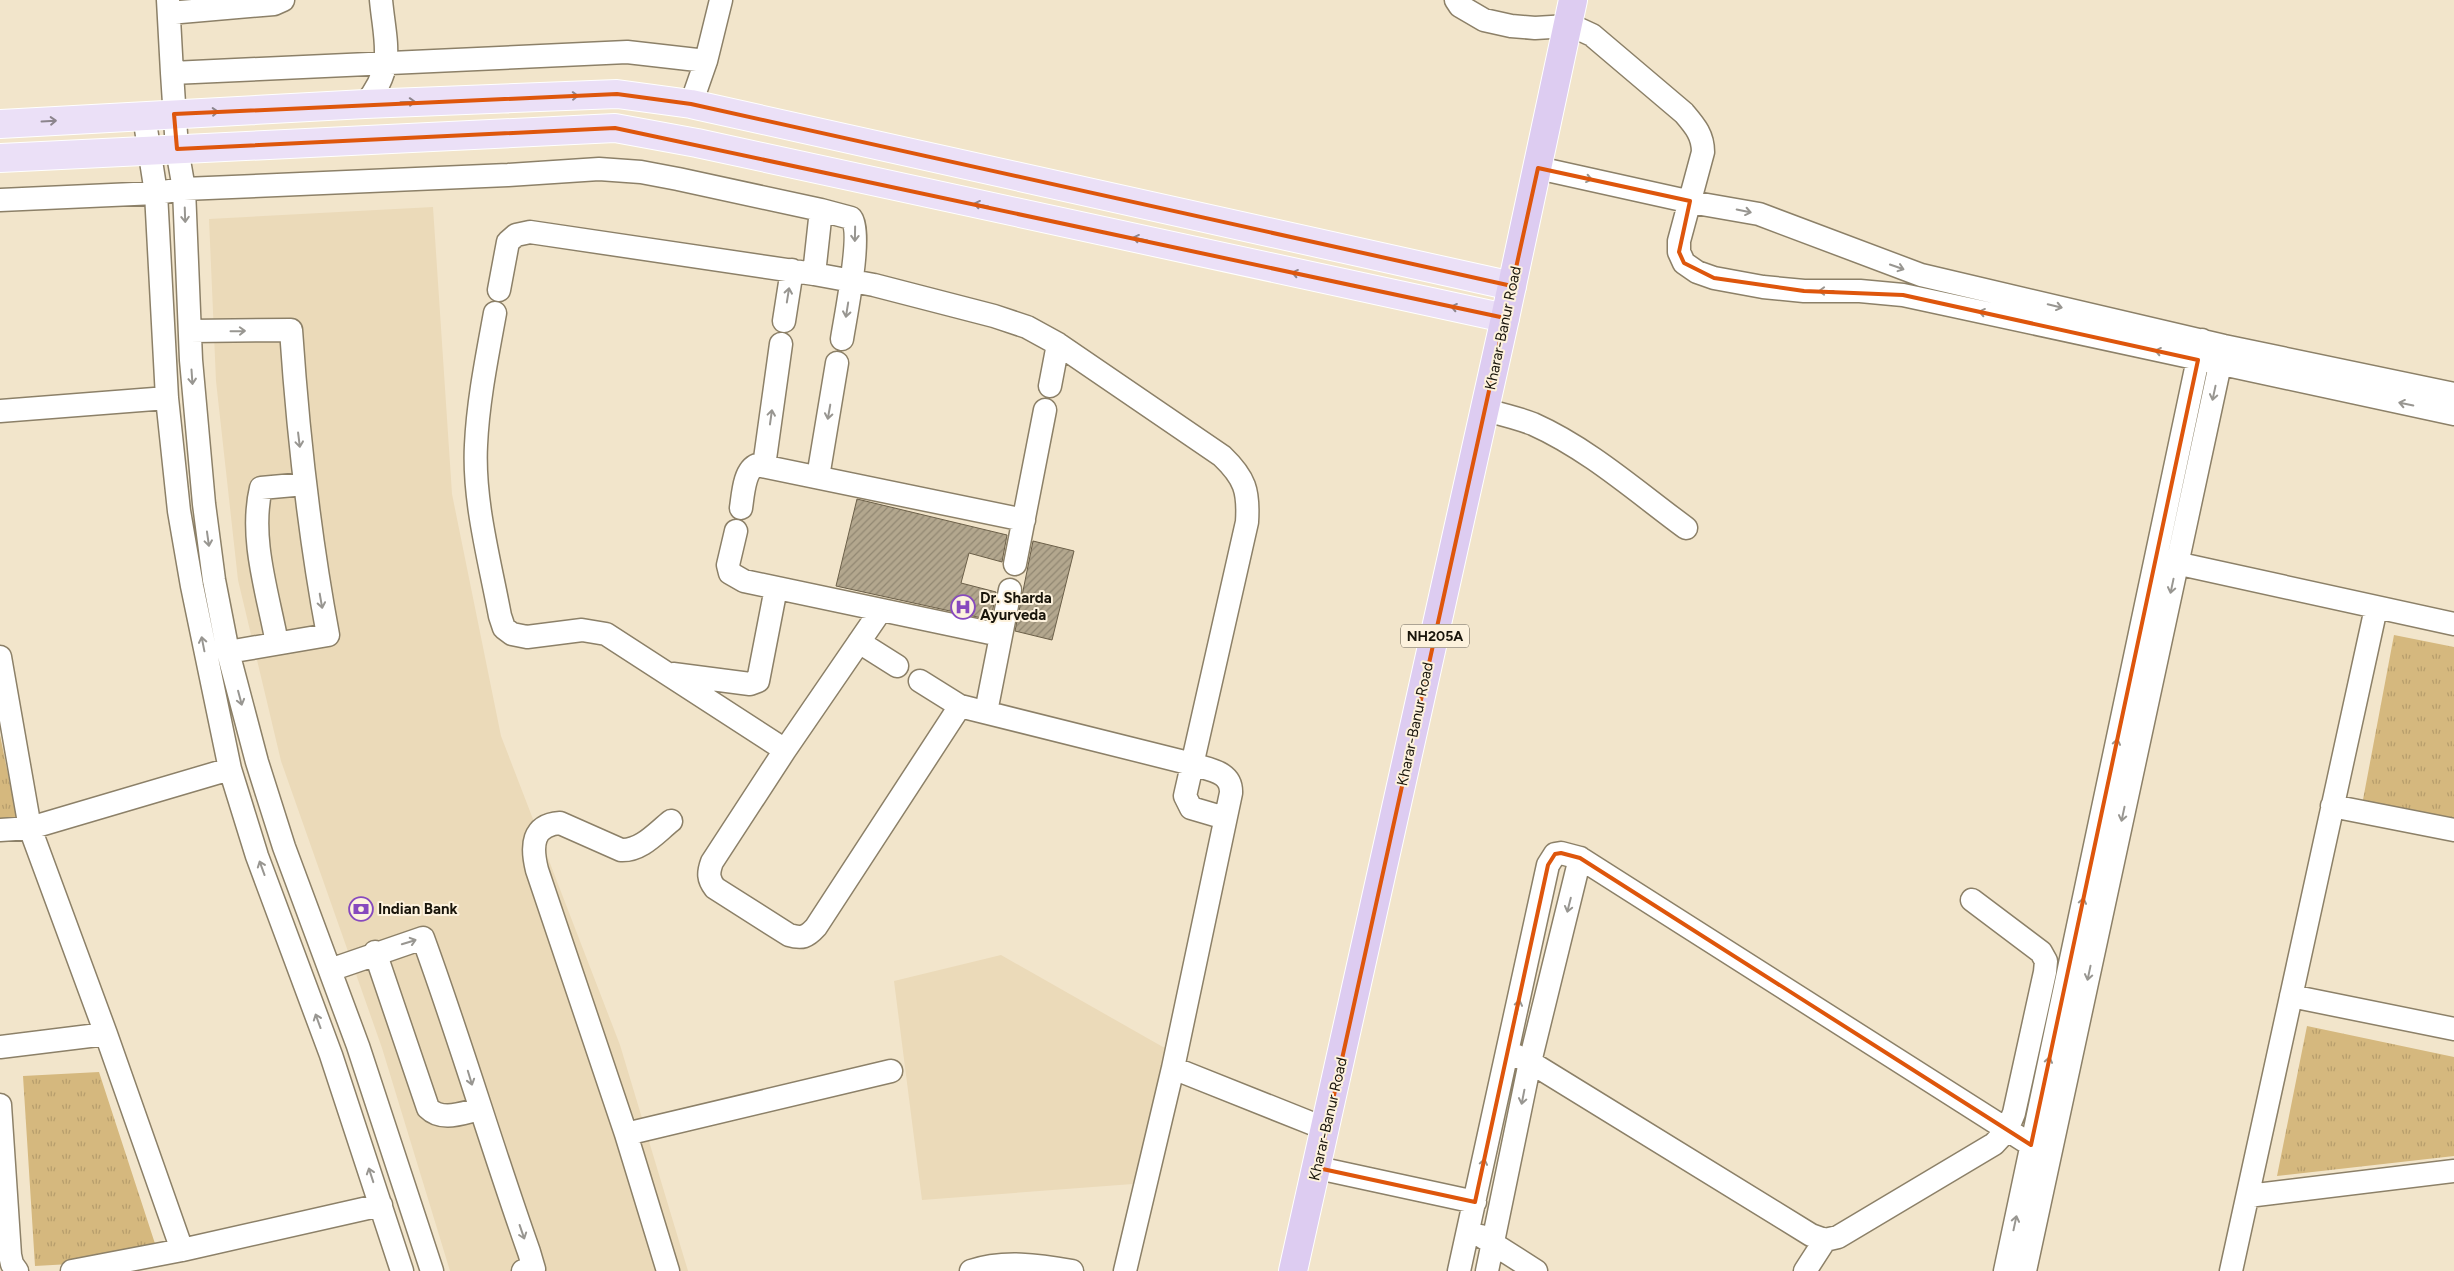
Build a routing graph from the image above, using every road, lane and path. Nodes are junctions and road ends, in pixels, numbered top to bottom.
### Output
1 (283, 0) edge
2 (382, 0) edge
3 (721, 0) edge
4 (1456, 0) edge
5 (168, 6) edge
6 (1570, 13) edge
7 (706, 61) junction
8 (387, 62) junction
9 (172, 73) junction
10 (365, 104) junction
11 (691, 104) junction
12 (174, 114) junction
13 (144, 116) junction
14 (0, 124) edge
15 (178, 149) junction
16 (150, 150) junction
17 (0, 158) edge
18 (1538, 168) junction
19 (184, 189) junction
20 (156, 193) junction
21 (0, 200) edge
22 (1690, 201) junction
23 (821, 210) junction
24 (792, 270) junction
25 (814, 274) junction
26 (851, 281) junction
27 (1512, 286) junction
28 (499, 290) dead end
29 (495, 313) dead end
30 (1505, 318) junction
31 (784, 320) dead end
32 (190, 332) junction
33 (842, 339) dead end
34 (781, 344) dead end
35 (1058, 344) junction
36 (2200, 350) junction
37 (2222, 355) junction
38 (837, 364) dead end
39 (1050, 386) dead end
40 (2454, 394) edge
41 (166, 398) junction
42 (1045, 410) dead end
43 (1485, 410) junction
44 (0, 411) edge
45 (2454, 414) edge
46 (764, 466) junction
47 (818, 477) junction
48 (305, 484) junction
49 (741, 508) dead end
50 (1024, 520) junction
51 (1686, 528) dead end
52 (736, 531) dead end
53 (2166, 560) junction
54 (1015, 564) dead end
55 (776, 588) junction
56 (1010, 590) dead end
57 (2376, 608) junction
58 (881, 610) junction
59 (2454, 624) edge
60 (1000, 635) junction
61 (860, 642) junction
62 (277, 644) junction
63 (228, 652) junction
64 (0, 657) edge
65 (897, 666) dead end
66 (667, 673) junction
67 (920, 681) dead end
68 (960, 706) junction
69 (986, 712) junction
70 (785, 750) junction
71 (1192, 764) junction
72 (230, 769) junction
73 (2332, 806) junction
74 (1225, 818) junction
75 (671, 821) dead end
76 (30, 828) junction
77 (0, 830) edge
78 (2454, 830) edge
79 (1580, 858) junction
80 (1972, 900) dead end
81 (375, 952) junction
82 (330, 970) junction
83 (2291, 996) junction
84 (2454, 1029) edge
85 (106, 1034) junction
86 (0, 1046) edge
87 (1508, 1052) junction
88 (1530, 1062) junction
89 (1173, 1068) junction
90 (891, 1071) dead end
91 (0, 1106) edge
92 (480, 1109) junction
93 (1326, 1129) junction
94 (2007, 1130) junction
95 (626, 1134) junction
96 (2031, 1145) junction
97 (1318, 1168) junction
98 (2454, 1171) edge
99 (2248, 1196) junction
100 (1475, 1202) junction
101 (381, 1205) junction
102 (1469, 1230) junction
103 (1825, 1240) junction
104 (1494, 1243) junction
105 (182, 1250) junction
106 (17, 1271) edge
107 (72, 1271) edge
108 (402, 1271) edge
109 (432, 1271) edge
110 (523, 1271) edge
111 (668, 1271) edge
112 (971, 1271) edge
113 (1072, 1271) edge
114 (1125, 1271) edge
115 (1293, 1271) edge
116 (1459, 1271) edge
117 (1487, 1271) edge
118 (1536, 1271) edge
119 (1806, 1271) edge
120 (2004, 1271) edge
121 (2025, 1271) edge
122 (2231, 1271) edge

1 - 5 street
2 - 8 street
3 - 7 street
4 - 6 street
5 - 9 street
6 - 18 highway, Kharar-Banur Road / NH205A
6 - 22 street
7 - 8 street
7 - 11 street
8 - 9 street
8 - 10 street
9 - 12 street
10 -> 11 main road
12 -> 10 main road
11 - 27 main road
12 - 13 main road
12 - 15 street
14 -> 13 main road
13 - 16 street
15 - 16 main road
15 - 19 street
30 -> 15 main road
16 - 17 main road
16 - 20 street
18 -> 22 street
18 - 27 highway, Kharar-Banur Road / NH205A
19 - 20 street
19 - 23 street
19 -> 32 street
20 - 21 street
20 - 41 street
22 -> 36 street
36 -> 22 street
23 - 25 street
23 -> 26 street
24 - 25 street
24 - 28 street
31 -> 24 street
25 - 26 street
26 -> 33 street
26 - 35 street
27 - 30 highway, Kharar-Banur Road / NH205A
29 - 66 street
30 - 43 highway, Kharar-Banur Road / NH205A
32 -> 48 street
32 -> 63 street
46 -> 34 street
35 - 39 street
35 - 71 street
36 - 37 street
36 - 53 street
37 - 40 street
45 -> 37 street
37 -> 53 street
38 -> 47 street
41 - 44 street
72 -> 41 street
42 - 50 street
43 - 51 street
43 - 93 highway, Kharar-Banur Road / NH205A
46 - 47 street
46 - 49 street
47 - 50 street
48 - 62 street
48 -> 62 street
50 - 54 street
52 - 55 street
53 - 57 street
96 -> 53 street
53 -> 121 street
55 - 58 street
55 - 66 street
56 - 60 street
57 - 59 street
57 - 73 street
58 - 60 street
58 - 61 street
60 - 69 street
61 - 65 street
61 - 70 street
62 - 63 street
63 -> 82 street
64 - 76 street
66 - 70 street
67 - 68 street
68 - 69 street
68 - 70 street
69 - 71 street
71 - 74 street
71 - 74 street
72 - 76 street
101 -> 72 street
73 - 78 street
73 - 83 street
74 - 89 street
75 - 95 street
76 - 77 street
76 - 85 street
87 -> 79 street
79 -> 88 street
79 - 94 street
80 - 94 street
81 - 82 street
81 - 92 street
81 -> 92 street
82 - 109 street
83 - 84 street
83 - 99 street
85 - 86 street
85 - 105 street
87 - 88 street
100 -> 87 street
88 - 103 street
88 -> 104 street
89 - 93 street
89 - 114 street
90 - 95 street
91 - 106 street
92 -> 110 street
93 - 97 highway, Kharar-Banur Road / NH205A
94 - 96 street
94 - 103 street
95 - 111 street
120 -> 96 street
97 - 100 street
97 - 115 highway, Kharar-Banur Road / NH205A
98 - 99 street
99 - 122 street
100 - 102 street
101 - 105 street
101 - 108 street
102 - 104 street
102 - 116 street
103 - 119 street
104 - 117 street
104 - 118 street
105 - 107 street
112 - 113 street

